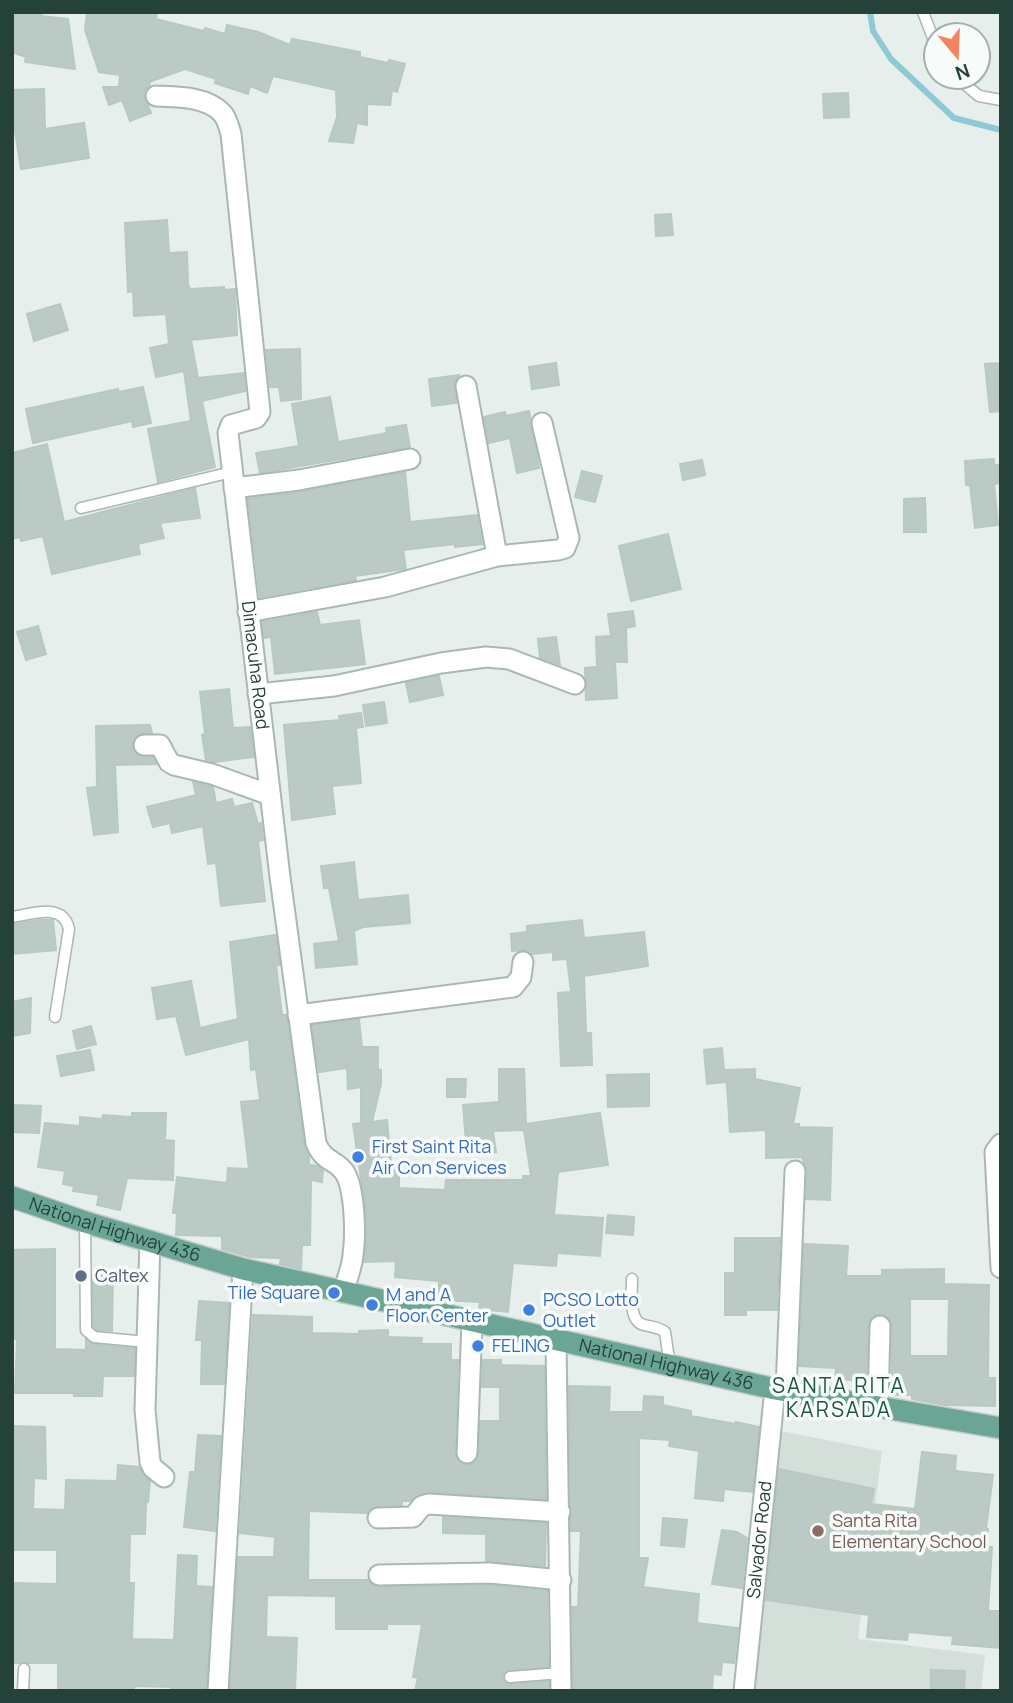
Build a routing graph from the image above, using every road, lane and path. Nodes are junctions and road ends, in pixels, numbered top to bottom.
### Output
1 (973, 91) edge
2 (156, 96) dead end
3 (1001, 100) edge
4 (466, 386) dead end
5 (542, 423) dead end
6 (410, 459) dead end
7 (233, 480) junction
8 (81, 508) dead end
9 (497, 556) junction
10 (248, 612) junction
11 (575, 684) dead end
12 (258, 694) junction
13 (144, 745) dead end
14 (270, 794) junction
15 (12, 917) edge
16 (523, 962) dead end
17 (298, 1015) junction
18 (55, 1017) dead end
19 (1001, 1144) edge
20 (795, 1171) dead end
21 (12, 1197) edge
22 (85, 1222) junction
23 (150, 1241) junction
24 (1001, 1268) edge
25 (243, 1269) junction
26 (632, 1279) dead end
27 (343, 1292) junction
28 (472, 1321) junction
29 (880, 1326) dead end
30 (556, 1340) junction
31 (147, 1342) junction
32 (670, 1366) junction
33 (780, 1389) junction
34 (878, 1405) junction
35 (1001, 1428) edge
36 (467, 1452) dead end
37 (164, 1477) dead end
38 (560, 1512) junction
39 (378, 1518) dead end
40 (379, 1575) dead end
41 (561, 1580) junction
42 (24, 1669) dead end
43 (510, 1677) dead end
44 (561, 1682) edge
45 (23, 1691) edge
46 (218, 1691) edge
47 (744, 1691) edge

1 - 3 lane
2 - 7 street, Dimacuha Road
4 - 9 street
5 - 9 street
6 - 7 street
7 - 8 lane
7 - 10 street, Dimacuha Road
9 - 10 street
10 - 12 street, Dimacuha Road
11 - 12 street
12 - 14 street, Dimacuha Road
13 - 14 street
14 - 17 street, Dimacuha Road
15 - 18 lane
16 - 17 street
17 - 27 street, Dimacuha Road
19 - 24 street
20 - 33 street, Salvador Road
21 - 22 main road, National Highway 436
22 - 23 main road, National Highway 436
22 - 31 lane
23 - 25 main road, National Highway 436
23 - 31 street
25 - 27 main road, National Highway 436
25 - 46 street
26 - 32 lane
27 - 28 main road, National Highway 436
28 - 30 main road, National Highway 436
28 - 36 street
29 - 34 street
30 - 32 main road, National Highway 436
30 - 38 street
31 - 37 street
32 - 33 main road, National Highway 436
33 - 34 main road, National Highway 436
33 - 47 street, Salvador Road
34 - 35 main road, National Highway 436
38 - 39 street
38 - 41 street
40 - 41 street
41 - 44 street
42 - 45 lane
43 - 44 lane

